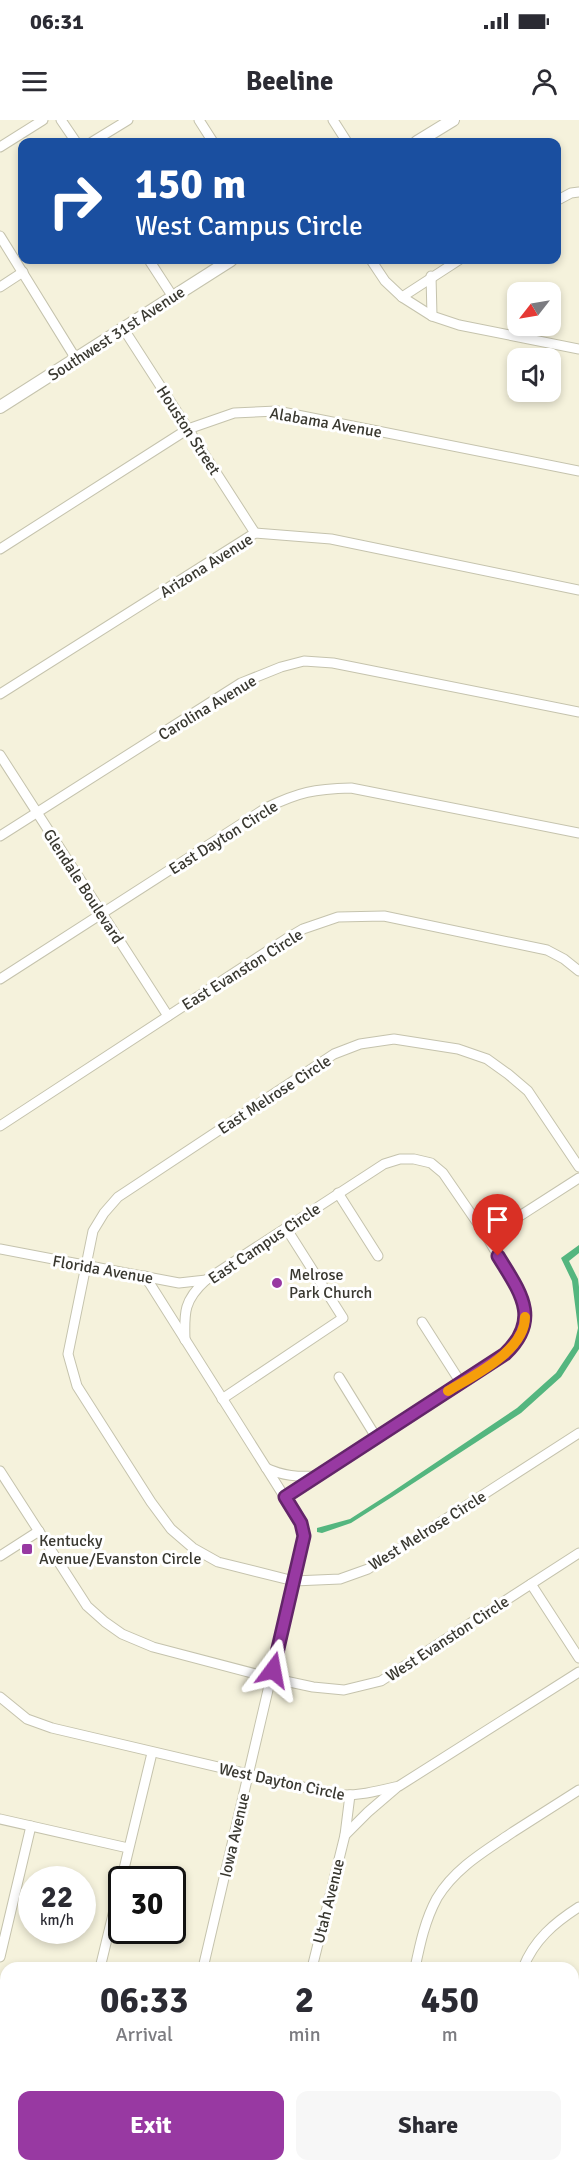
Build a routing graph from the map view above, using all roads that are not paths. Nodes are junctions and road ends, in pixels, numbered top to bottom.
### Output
1 (43, 120) edge
2 (62, 120) edge
3 (128, 120) edge
4 (198, 120) edge
5 (333, 120) edge
6 (453, 120) edge
7 (73, 138) edge
8 (99, 138) edge
9 (210, 138) edge
10 (344, 138) edge
11 (424, 138) edge
12 (0, 147) edge
13 (579, 192) edge
14 (561, 198) edge
15 (0, 236) edge
16 (152, 264) edge
17 (225, 264) edge
18 (374, 264) edge
19 (452, 264) edge
20 (23, 272) junction
21 (431, 276) junction
22 (0, 287) edge
23 (173, 297) junction
24 (402, 297) junction
25 (432, 316) junction
26 (123, 328) junction
27 (579, 349) edge
28 (76, 359) junction
29 (0, 407) edge
30 (188, 429) junction
31 (579, 471) edge
32 (255, 532) junction
33 (0, 549) edge
34 (579, 590) edge
35 (0, 694) edge
36 (579, 712) edge
37 (0, 755) edge
38 (37, 813) junction
39 (579, 832) edge
40 (0, 836) edge
41 (103, 915) junction
42 (579, 971) edge
43 (0, 980) edge
44 (168, 1016) junction
45 (0, 1126) edge
46 (579, 1167) edge
47 (579, 1178) edge
48 (338, 1193) junction
49 (286, 1228) junction
50 (487, 1238) junction
51 (0, 1249) edge
52 (378, 1256) dead end
53 (85, 1267) junction
54 (145, 1276) junction
55 (206, 1280) junction
56 (422, 1322) dead end
57 (185, 1340) junction
58 (72, 1372) joint
59 (339, 1377) dead end
60 (461, 1383) junction
61 (222, 1399) junction
62 (579, 1434) edge
63 (376, 1437) junction
64 (266, 1468) junction
65 (0, 1471) edge
66 (316, 1476) junction
67 (285, 1497) junction
68 (39, 1531) junction
69 (579, 1553) edge
70 (0, 1556) edge
71 (294, 1581) junction
72 (531, 1584) junction
73 (579, 1658) edge
74 (579, 1672) edge
75 (271, 1678) junction
76 (0, 1697) edge
77 (152, 1753) junction
78 (248, 1775) junction
79 (399, 1786) junction
80 (579, 1790) edge
81 (350, 1795) junction
82 (0, 1819) edge
83 (32, 1826) junction
84 (345, 1835) junction
85 (128, 1848) junction
86 (579, 1907) edge
87 (4, 1921) edge
88 (0, 1957) edge
89 (101, 1962) edge
90 (204, 1962) edge
91 (313, 1962) edge
92 (416, 1962) edge
93 (526, 1962) edge

1 - 12 street
2 - 7 street
3 - 8 street
4 - 9 street
5 - 10 street
6 - 11 main road
13 - 14 street
15 - 20 street
16 - 23 street
17 - 23 main road, Southwest 31st Avenue
18 - 24 street
19 - 21 street
20 - 22 street
20 - 28 street
21 - 24 street
21 - 25 street
23 - 26 main road, Southwest 31st Avenue
24 - 25 street
25 - 27 street
26 - 28 main road, Southwest 31st Avenue
26 - 30 street, Houston Street
28 - 29 main road, Southwest 31st Avenue
30 - 31 street, Alabama Avenue
30 - 32 street, Houston Street
30 - 33 street, Alabama Avenue
32 - 34 street, Arizona Avenue
32 - 35 street, Arizona Avenue
36 - 38 street, Carolina Avenue
37 - 38 street, Glendale Boulevard
38 - 40 street, Carolina Avenue
38 - 41 street, Glendale Boulevard
39 - 41 street, East Dayton Circle
41 - 43 street, East Dayton Circle
41 - 44 street, Glendale Boulevard
42 - 44 street, East Evanston Circle
44 - 45 street, East Evanston Circle
46 - 53 street, East Melrose Circle
47 - 50 street
48 - 49 street, East Campus Circle
48 - 50 street, East Campus Circle
48 - 52 street
49 - 55 street, East Campus Circle
49 - 61 street
50 - 60 street
51 - 53 street, Florida Avenue
53 - 54 street, Florida Avenue
53 - 58 street, East Melrose Circle
54 - 55 street, Florida Avenue
54 - 57 street
55 - 57 street, East Campus Circle
56 - 60 street
57 - 61 street
58 - 71 street, West Melrose Circle
59 - 63 street
60 - 63 street
61 - 64 street
62 - 71 street, West Melrose Circle
63 - 66 street
64 - 66 street
64 - 67 street
65 - 68 street
66 - 67 street
67 - 71 street, Iowa Avenue
68 - 70 street
68 - 75 street, West Evanston Circle
69 - 72 street, West Evanston Circle
71 - 75 street, Iowa Avenue
72 - 73 street
72 - 75 street, West Evanston Circle
74 - 79 street, West Dayton Circle
75 - 78 street, Iowa Avenue
76 - 77 street, West Dayton Circle
77 - 78 street, West Dayton Circle
77 - 85 street
78 - 81 street, West Dayton Circle
78 - 90 street, Iowa Avenue
79 - 81 street, West Dayton Circle
79 - 84 street
80 - 92 street
81 - 84 street, Utah Avenue
82 - 83 street
83 - 85 street
83 - 87 street
84 - 91 street, Utah Avenue
85 - 89 street
86 - 93 street
87 - 88 street

